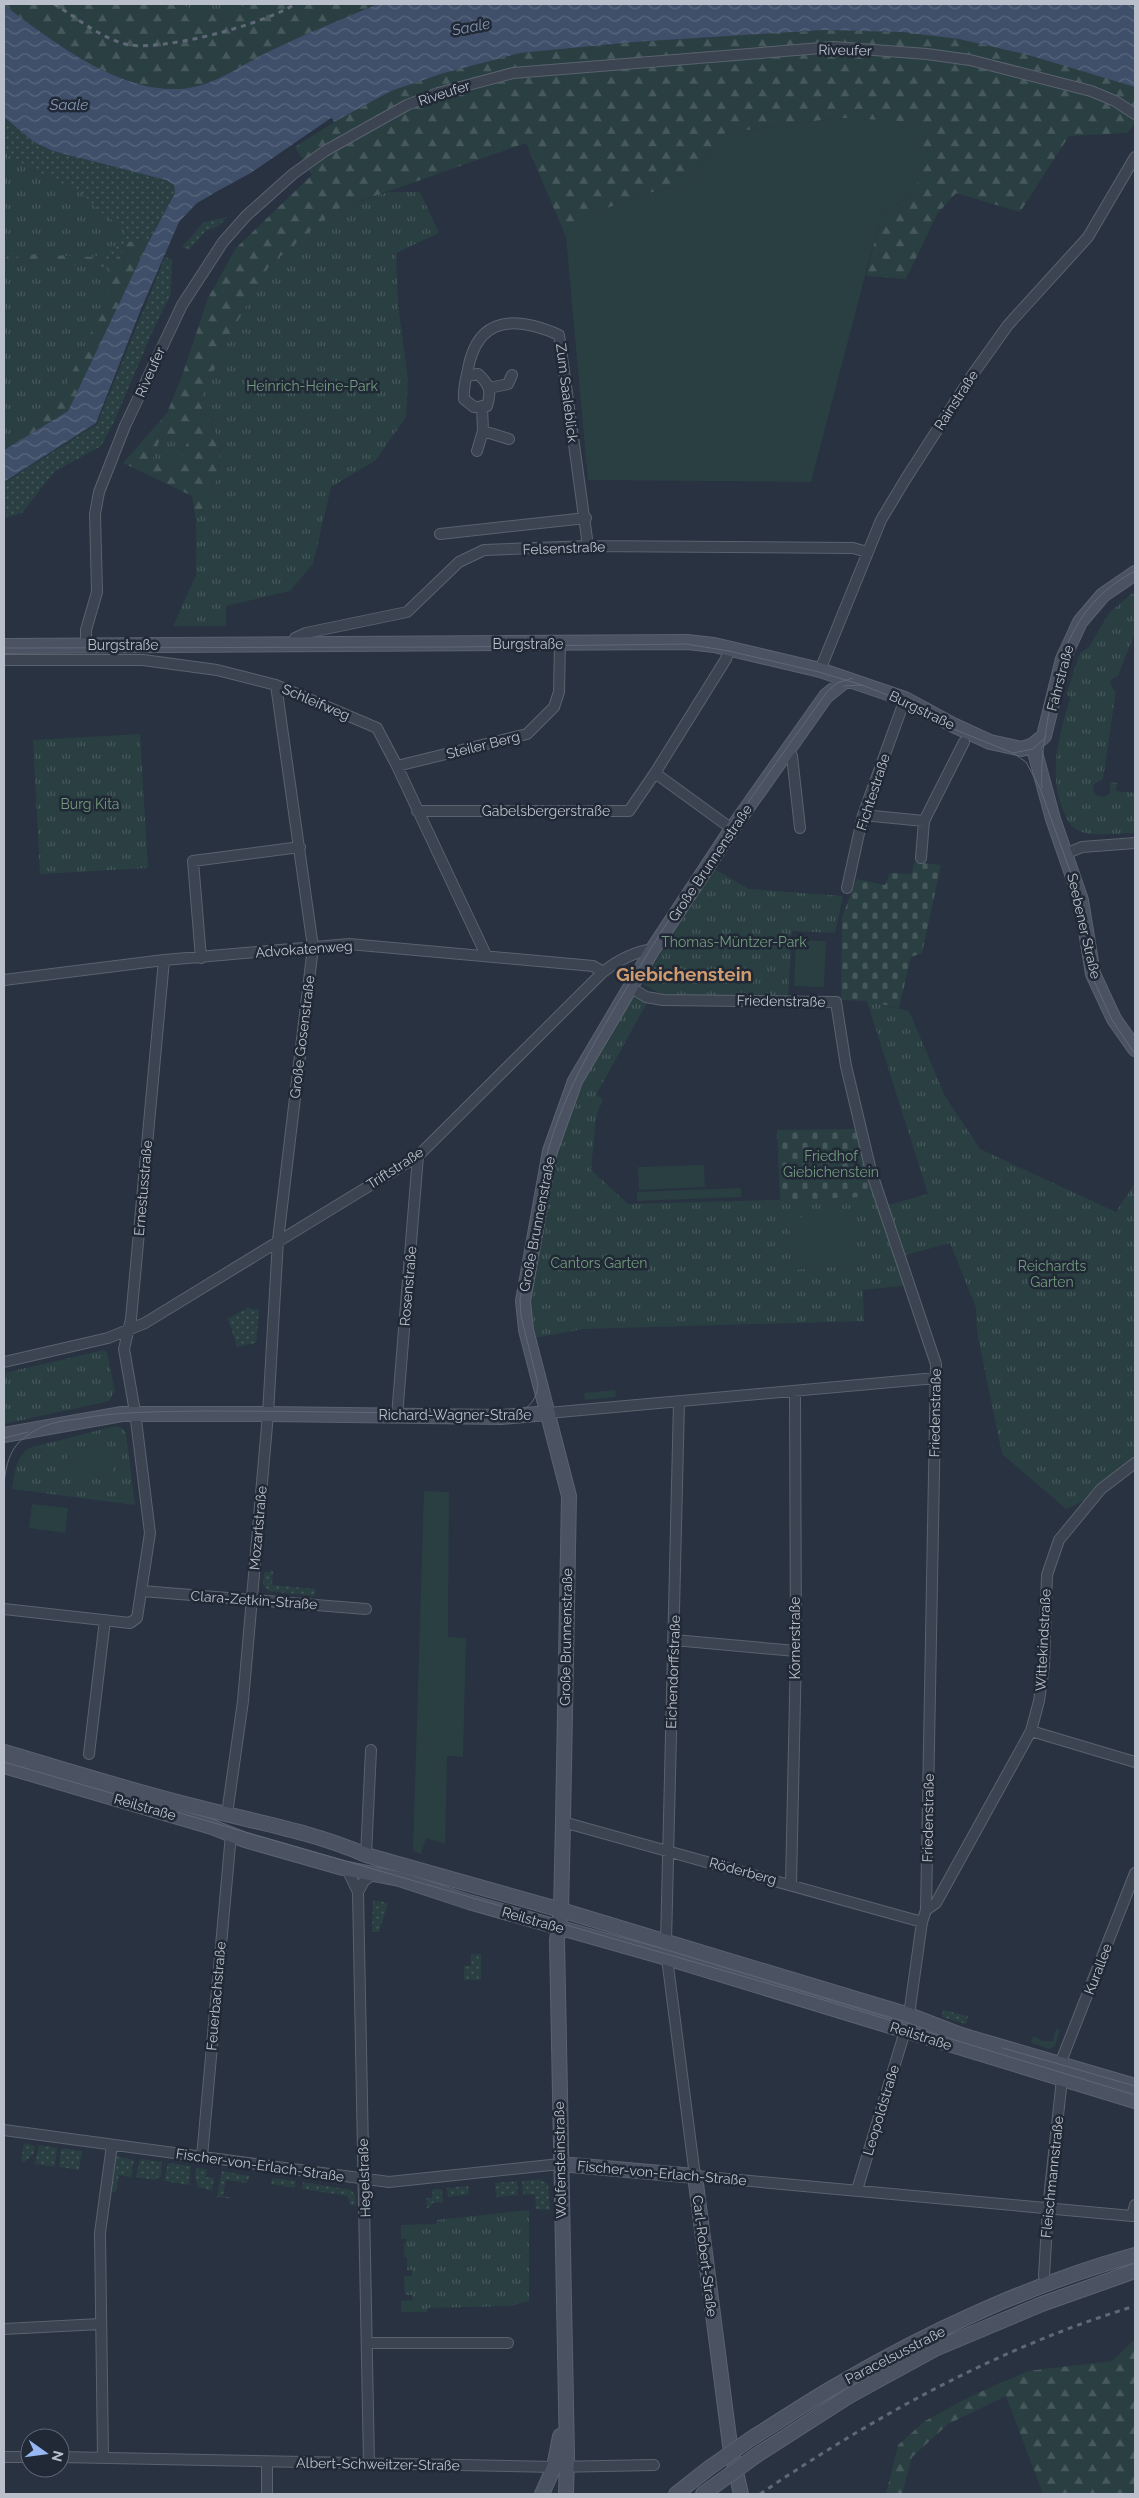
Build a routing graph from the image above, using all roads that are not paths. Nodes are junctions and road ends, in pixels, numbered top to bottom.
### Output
1 (1135, 114) edge
2 (1135, 156) edge
3 (512, 375) dead end
4 (467, 376) junction
5 (489, 388) junction
6 (482, 406) junction
7 (483, 432) junction
8 (510, 439) dead end
9 (477, 451) dead end
10 (586, 518) junction
11 (440, 534) dead end
12 (588, 546) junction
13 (867, 552) junction
14 (1135, 574) edge
15 (560, 644) junction
16 (86, 645) junction
17 (4, 646) edge
18 (292, 646) junction
19 (729, 648) junction
20 (4, 660) edge
21 (820, 670) junction
22 (846, 680) junction
23 (276, 685) junction
24 (905, 699) junction
25 (964, 742) dead end
26 (1033, 745) junction
27 (788, 751) junction
28 (398, 766) junction
29 (655, 772) junction
30 (417, 811) junction
31 (863, 815) junction
32 (924, 821) junction
33 (800, 828) dead end
34 (732, 829) junction
35 (1135, 843) edge
36 (300, 847) junction
37 (1065, 854) junction
38 (921, 858) dead end
39 (847, 888) dead end
40 (313, 947) junction
41 (653, 950) junction
42 (486, 956) junction
43 (201, 958) junction
44 (164, 960) junction
45 (602, 972) junction
46 (4, 980) edge
47 (630, 988) junction
48 (1135, 1049) edge
49 (418, 1156) junction
50 (278, 1240) junction
51 (128, 1330) junction
52 (4, 1362) edge
53 (936, 1378) junction
54 (795, 1392) junction
55 (679, 1402) junction
56 (548, 1413) junction
57 (135, 1414) junction
58 (268, 1414) junction
59 (397, 1416) junction
60 (4, 1435) edge
61 (1135, 1463) edge
62 (142, 1591) junction
63 (252, 1599) junction
64 (366, 1608) dead end
65 (4, 1609) edge
66 (105, 1620) junction
67 (674, 1640) junction
68 (796, 1650) junction
69 (1032, 1732) junction
70 (371, 1750) dead end
71 (4, 1752) edge
72 (89, 1754) dead end
73 (1135, 1762) edge
74 (4, 1766) edge
75 (227, 1814) junction
76 (564, 1822) junction
77 (230, 1834) junction
78 (668, 1851) junction
79 (366, 1855) junction
80 (347, 1869) junction
81 (1135, 1873) edge
82 (372, 1875) junction
83 (791, 1885) junction
84 (358, 1892) junction
85 (561, 1910) junction
86 (926, 1910) junction
87 (922, 1922) junction
88 (558, 1927) junction
89 (666, 1942) junction
90 (667, 1958) junction
91 (909, 2015) junction
92 (905, 2031) junction
93 (1060, 2064) junction
94 (1062, 2079) junction
95 (1135, 2086) edge
96 (1135, 2101) edge
97 (4, 2130) edge
98 (112, 2145) junction
99 (202, 2157) junction
100 (560, 2164) junction
101 (695, 2176) junction
102 (363, 2180) junction
103 (857, 2190) junction
104 (1135, 2205) edge
105 (1048, 2208) junction
106 (1135, 2255) edge
107 (1135, 2271) edge
108 (1049, 2279) junction
109 (100, 2324) junction
110 (4, 2329) edge
111 (369, 2343) junction
112 (508, 2343) dead end
113 (4, 2457) edge
114 (20, 2457) edge
115 (70, 2457) edge
116 (103, 2457) junction
117 (266, 2462) junction
118 (370, 2464) junction
119 (654, 2465) dead end
120 (560, 2467) junction
121 (709, 2490) edge
122 (267, 2494) edge
123 (542, 2494) edge
124 (566, 2494) edge
125 (676, 2494) edge
126 (741, 2494) edge

1 - 16 street, Riveufer
2 - 13 street, Rainstraße
3 - 5 street
4 - 5 street
4 - 6 street, Zum Saaleblick
4 - 10 street, Zum Saaleblick
5 - 6 street
6 - 7 street
7 - 8 street
7 - 9 street
10 - 11 street, Felsenstraße
10 - 12 street, Zum Saaleblick
12 - 13 street, Felsenstraße
12 - 18 street, Felsenstraße
13 - 21 street, Rainstraße
14 - 26 street, Fährstraße
15 - 18 street, Burgstraße
15 - 19 street, Burgstraße
15 - 28 street, Steiler Berg
16 - 17 street, Burgstraße
16 - 18 street, Burgstraße
19 - 21 street, Burgstraße
19 - 29 street, Gabelsbergerstraße
20 - 23 street, Schleifweg
21 - 22 street, Burgstraße
22 - 24 street, Burgstraße
22 - 27 street, Große Brunnenstraße
23 - 28 street, Schleifweg
23 - 36 street, Große Gosenstraße
24 - 26 street, Burgstraße
24 - 31 street, Fichtestraße
25 - 32 street
26 - 37 street, Seebener Straße
27 - 33 street
27 - 34 street, Große Brunnenstraße
28 - 30 street, Schleifweg
29 - 30 street, Gabelsbergerstraße
29 - 34 street
30 - 42 street, Schleifweg
31 - 32 street
31 - 39 street, Fichtestraße
32 - 38 street
34 - 41 street, Große Brunnenstraße
35 - 37 street, Seebener Straße
36 - 40 street, Große Gosenstraße
36 - 43 street
37 - 48 street, Seebener Straße
40 - 42 street, Advokatenweg
40 - 43 street, Advokatenweg
40 - 50 street, Große Gosenstraße
41 - 45 street, Triftstraße
41 - 47 street, Große Brunnenstraße
42 - 45 street, Advokatenweg
43 - 44 street, Advokatenweg
44 - 46 street, Advokatenweg
44 - 51 street, Ernestusstraße
45 - 49 street, Triftstraße
47 - 53 street, Friedenstraße
47 - 56 street, Große Brunnenstraße
49 - 50 street, Triftstraße
49 - 59 street, Rosenstraße
50 - 51 street, Triftstraße
50 - 58 street, Mozartstraße
51 - 52 street, Triftstraße
51 - 57 street, Ernestusstraße
53 - 54 street, Richard-Wagner-Straße
53 - 86 street, Friedenstraße
54 - 55 street, Richard-Wagner-Straße
54 - 68 street, Körnerstraße
55 - 56 street, Richard-Wagner-Straße
55 - 67 street, Eichendorffstraße
56 - 59 street, Richard-Wagner-Straße
56 - 76 street, Große Brunnenstraße
57 - 58 street, Richard-Wagner-Straße
57 - 60 street, Richard-Wagner-Straße
57 - 62 street, Ernestusstraße
58 - 59 street, Richard-Wagner-Straße
58 - 63 street, Mozartstraße
61 - 69 street, Wittekindstraße
62 - 63 street, Clara-Zetkin-Straße
62 - 66 street, Ernestusstraße
63 - 64 street, Clara-Zetkin-Straße
63 - 75 street, Mozartstraße
65 - 66 street
66 - 72 street
67 - 68 street
67 - 78 street, Eichendorffstraße
68 - 83 street, Körnerstraße
69 - 73 street
69 - 86 street, Wittekindstraße
70 - 79 street
71 - 75 street, Reilstraße
74 - 77 street, Reilstraße
75 - 79 street, Reilstraße
76 - 78 street, Röderberg
76 - 85 street, Große Brunnenstraße
77 - 80 street, Reilstraße
77 - 99 street, Feuerbachstraße
78 - 83 street, Röderberg
78 - 89 street, Eichendorffstraße
79 - 85 street, Reilstraße
80 - 82 street, Reilstraße
80 - 84 street, Hegelstraße
81 - 93 street, Kurallee
82 - 84 street
82 - 88 street, Reilstraße
83 - 87 street, Röderberg
84 - 102 street, Hegelstraße
85 - 88 street, Wolfensteinstraße
85 - 89 street, Reilstraße
86 - 87 street, Friedenstraße
87 - 91 street, Friedenstraße
88 - 90 street, Reilstraße
88 - 100 street, Wolfensteinstraße
89 - 91 street, Reilstraße
90 - 92 street, Reilstraße
90 - 101 street, Carl-Robert-Straße
91 - 93 street, Reilstraße
92 - 94 street, Reilstraße
92 - 103 street, Leopoldstraße
93 - 94 street
93 - 95 street, Reilstraße
94 - 96 street, Reilstraße
94 - 105 street, Fleischmannstraße
97 - 98 street, Fischer-von-Erlach-Straße
98 - 99 street, Fischer-von-Erlach-Straße
98 - 109 street
99 - 102 street, Fischer-von-Erlach-Straße
100 - 101 street, Fischer-von-Erlach-Straße
100 - 102 street, Fischer-von-Erlach-Straße
100 - 120 street, Wolfensteinstraße
101 - 103 street, Fischer-von-Erlach-Straße
101 - 126 street, Carl-Robert-Straße
102 - 111 street, Hegelstraße
103 - 105 street, Fischer-von-Erlach-Straße
104 - 105 street, Fischer-von-Erlach-Straße
105 - 108 street, Fleischmannstraße
106 - 108 street, Paracelsusstraße
107 - 121 street, Paracelsusstraße, bridge
108 - 125 street, Paracelsusstraße, bridge
109 - 110 street
109 - 116 street
111 - 112 street
111 - 118 street, Hegelstraße
113 - 114 street
115 - 116 street, Albert-Schweitzer-Straße
116 - 117 street, Albert-Schweitzer-Straße
117 - 118 street, Albert-Schweitzer-Straße
117 - 122 street
118 - 120 street, Albert-Schweitzer-Straße
119 - 120 street, Albert-Schweitzer-Straße
120 - 123 street, Wolfensteinstraße
120 - 124 street, Wolfensteinstraße

